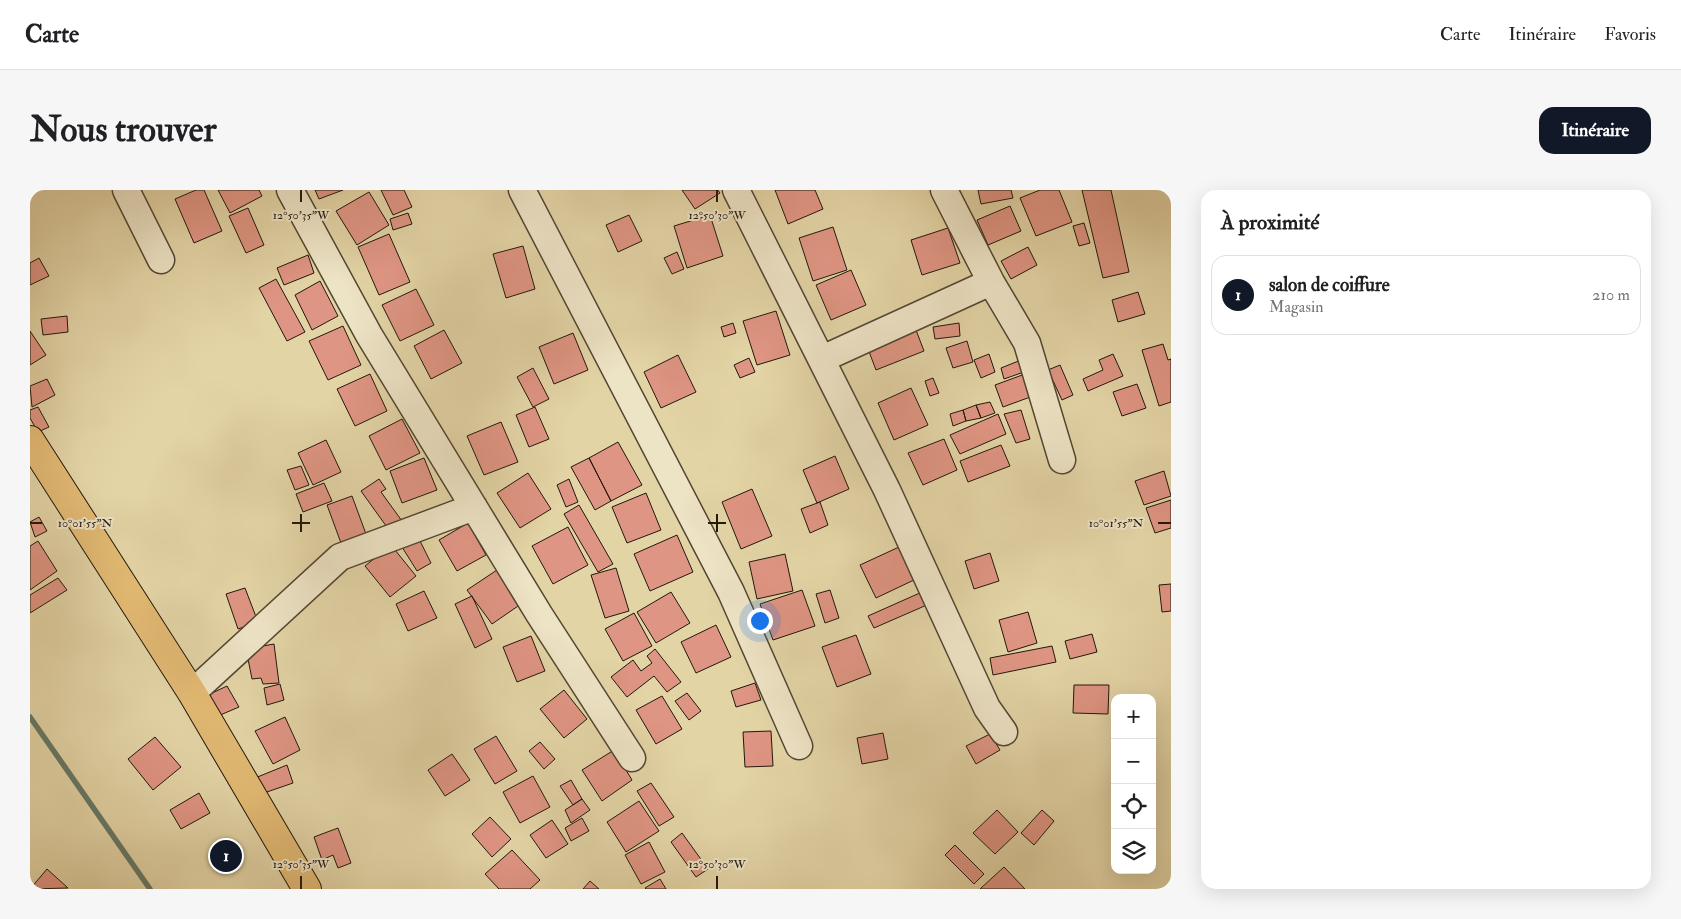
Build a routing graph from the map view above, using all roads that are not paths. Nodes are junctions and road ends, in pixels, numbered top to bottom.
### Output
1 (126, 190) edge
2 (290, 190) edge
3 (522, 190) edge
4 (736, 190) edge
5 (944, 190) edge
6 (162, 260) dead end
7 (991, 282) junction
8 (822, 360) junction
9 (30, 440) edge
10 (1062, 460) dead end
11 (474, 508) junction
12 (192, 693) junction
13 (1004, 732) dead end
14 (799, 746) dead end
15 (632, 758) dead end
16 (307, 889) edge

1 - 6 street
2 - 11 street
3 - 14 street
4 - 8 street
5 - 7 street
7 - 8 street
7 - 10 street
8 - 13 street
9 - 12 main road
11 - 12 street
11 - 15 street
12 - 16 main road

